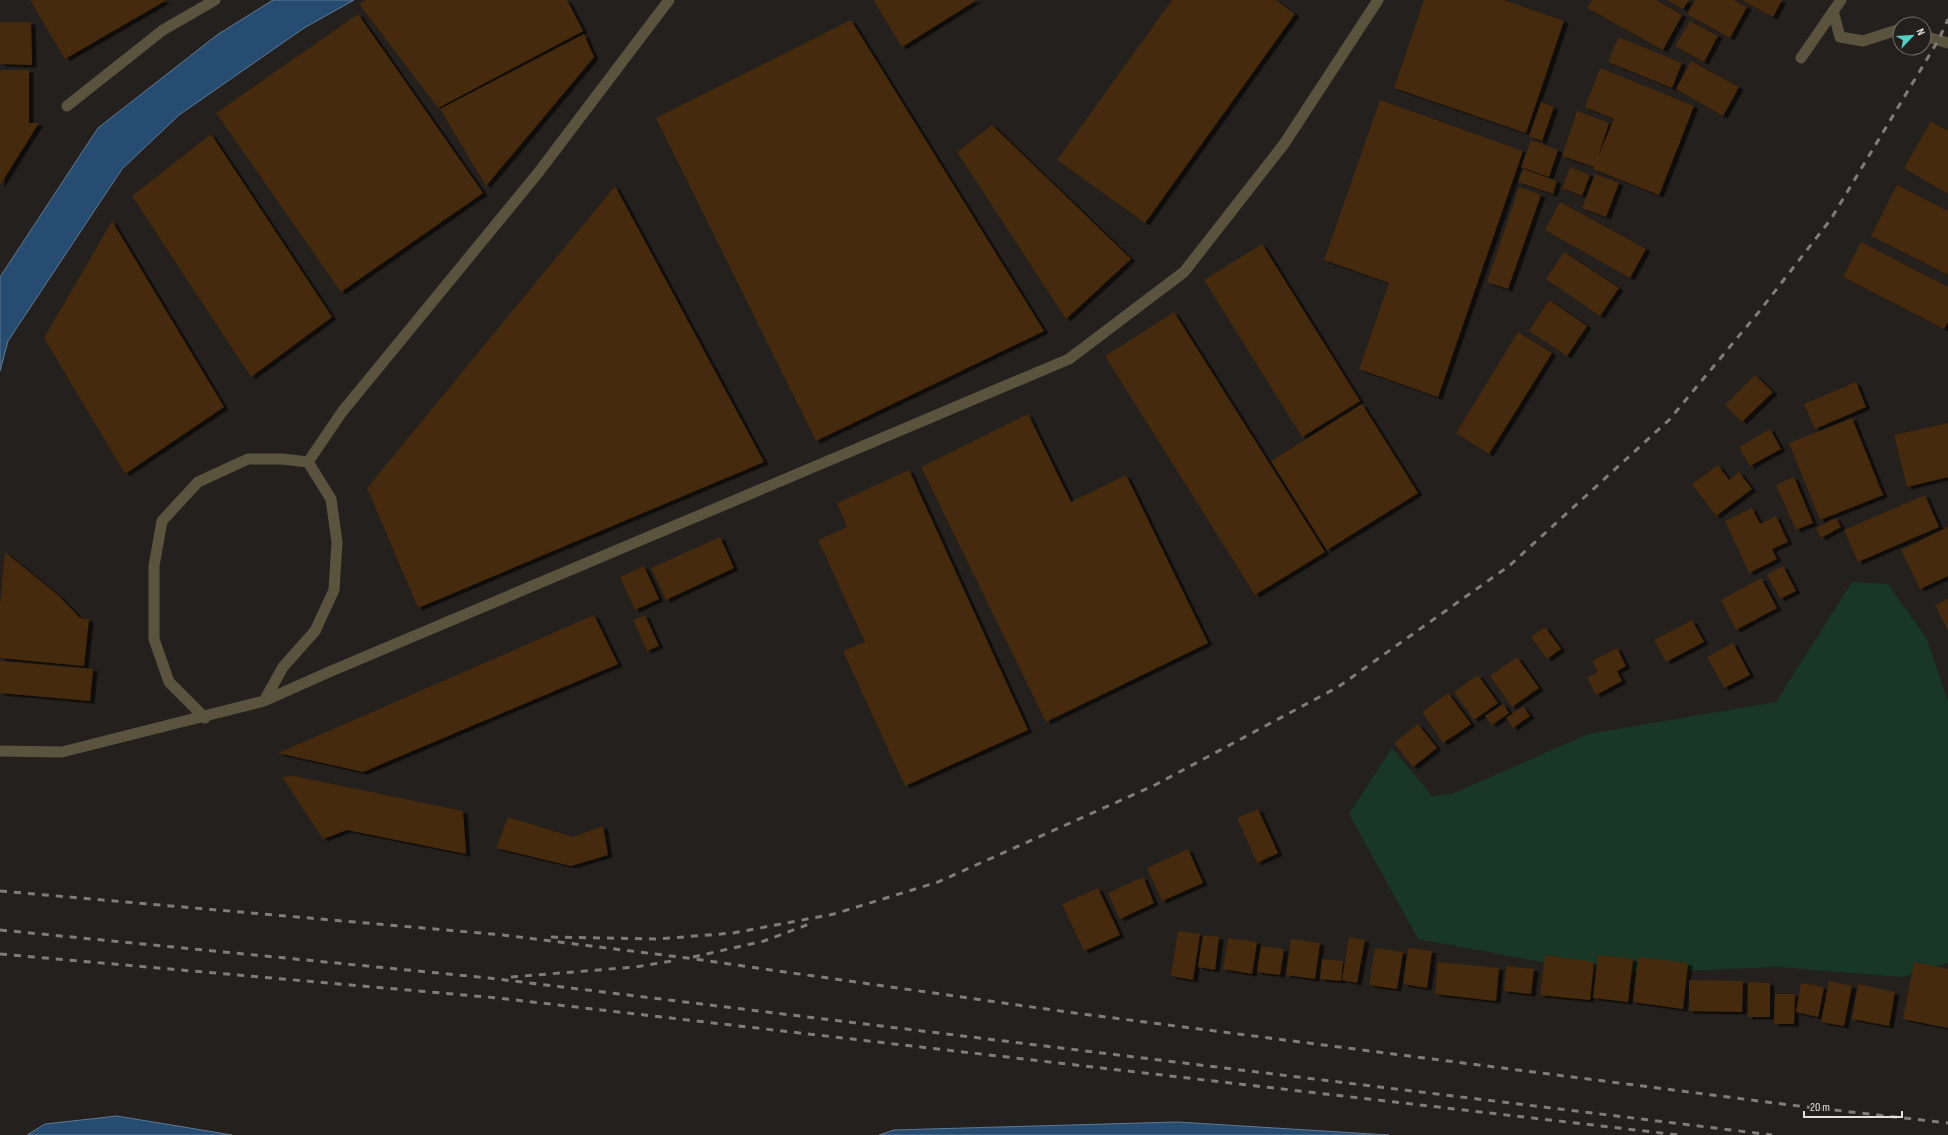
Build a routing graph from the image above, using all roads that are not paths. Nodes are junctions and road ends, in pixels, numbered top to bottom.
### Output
1 (215, 0) edge
2 (669, 0) edge
3 (1378, 0) edge
4 (1841, 0) edge
5 (1833, 11) junction
6 (1892, 32) edge
7 (1932, 38) edge
8 (1948, 42) edge
9 (1801, 58) dead end
10 (68, 106) dead end
11 (308, 462) junction
12 (264, 701) junction
13 (205, 718) junction
14 (0, 751) edge

1 - 10 street
2 - 11 street
3 - 12 street
4 - 5 street
5 - 6 street
5 - 9 street
7 - 8 street
11 - 12 street
11 - 13 street
12 - 13 street
13 - 14 street

